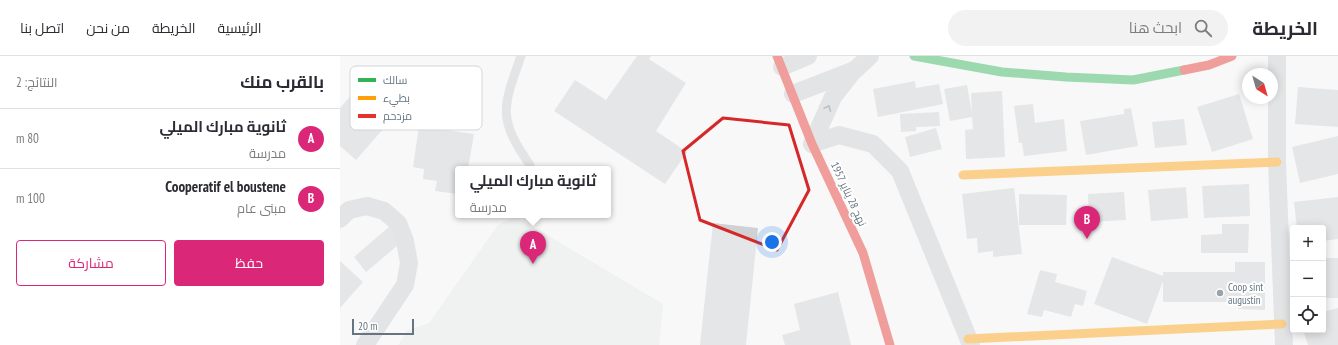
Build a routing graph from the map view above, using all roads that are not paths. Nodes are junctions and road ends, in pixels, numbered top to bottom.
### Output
1 (521, 56) edge
2 (808, 56) edge
3 (870, 56) edge
4 (914, 56) edge
5 (1232, 56) edge
6 (1277, 56) edge
7 (780, 61) edge
8 (855, 70) junction
9 (793, 94) junction
10 (812, 144) junction
11 (1277, 162) junction
12 (530, 165) dead end
13 (963, 174) dead end
14 (340, 219) edge
15 (1282, 324) junction
16 (970, 342) edge
17 (365, 345) edge
18 (890, 345) edge
19 (1284, 345) edge

1 - 12 lane
2 - 7 street
3 - 8 street
4 - 5 street
6 - 11 street
7 - 9 street, نهج 28 يناير 1957
8 - 9 street
10 -> 8 street
9 - 10 street, نهج 28 يناير 1957
10 - 16 street
10 - 18 street, نهج 28 يناير 1957
11 - 13 street
11 - 15 street
14 - 17 street
15 - 16 street
15 - 19 street

